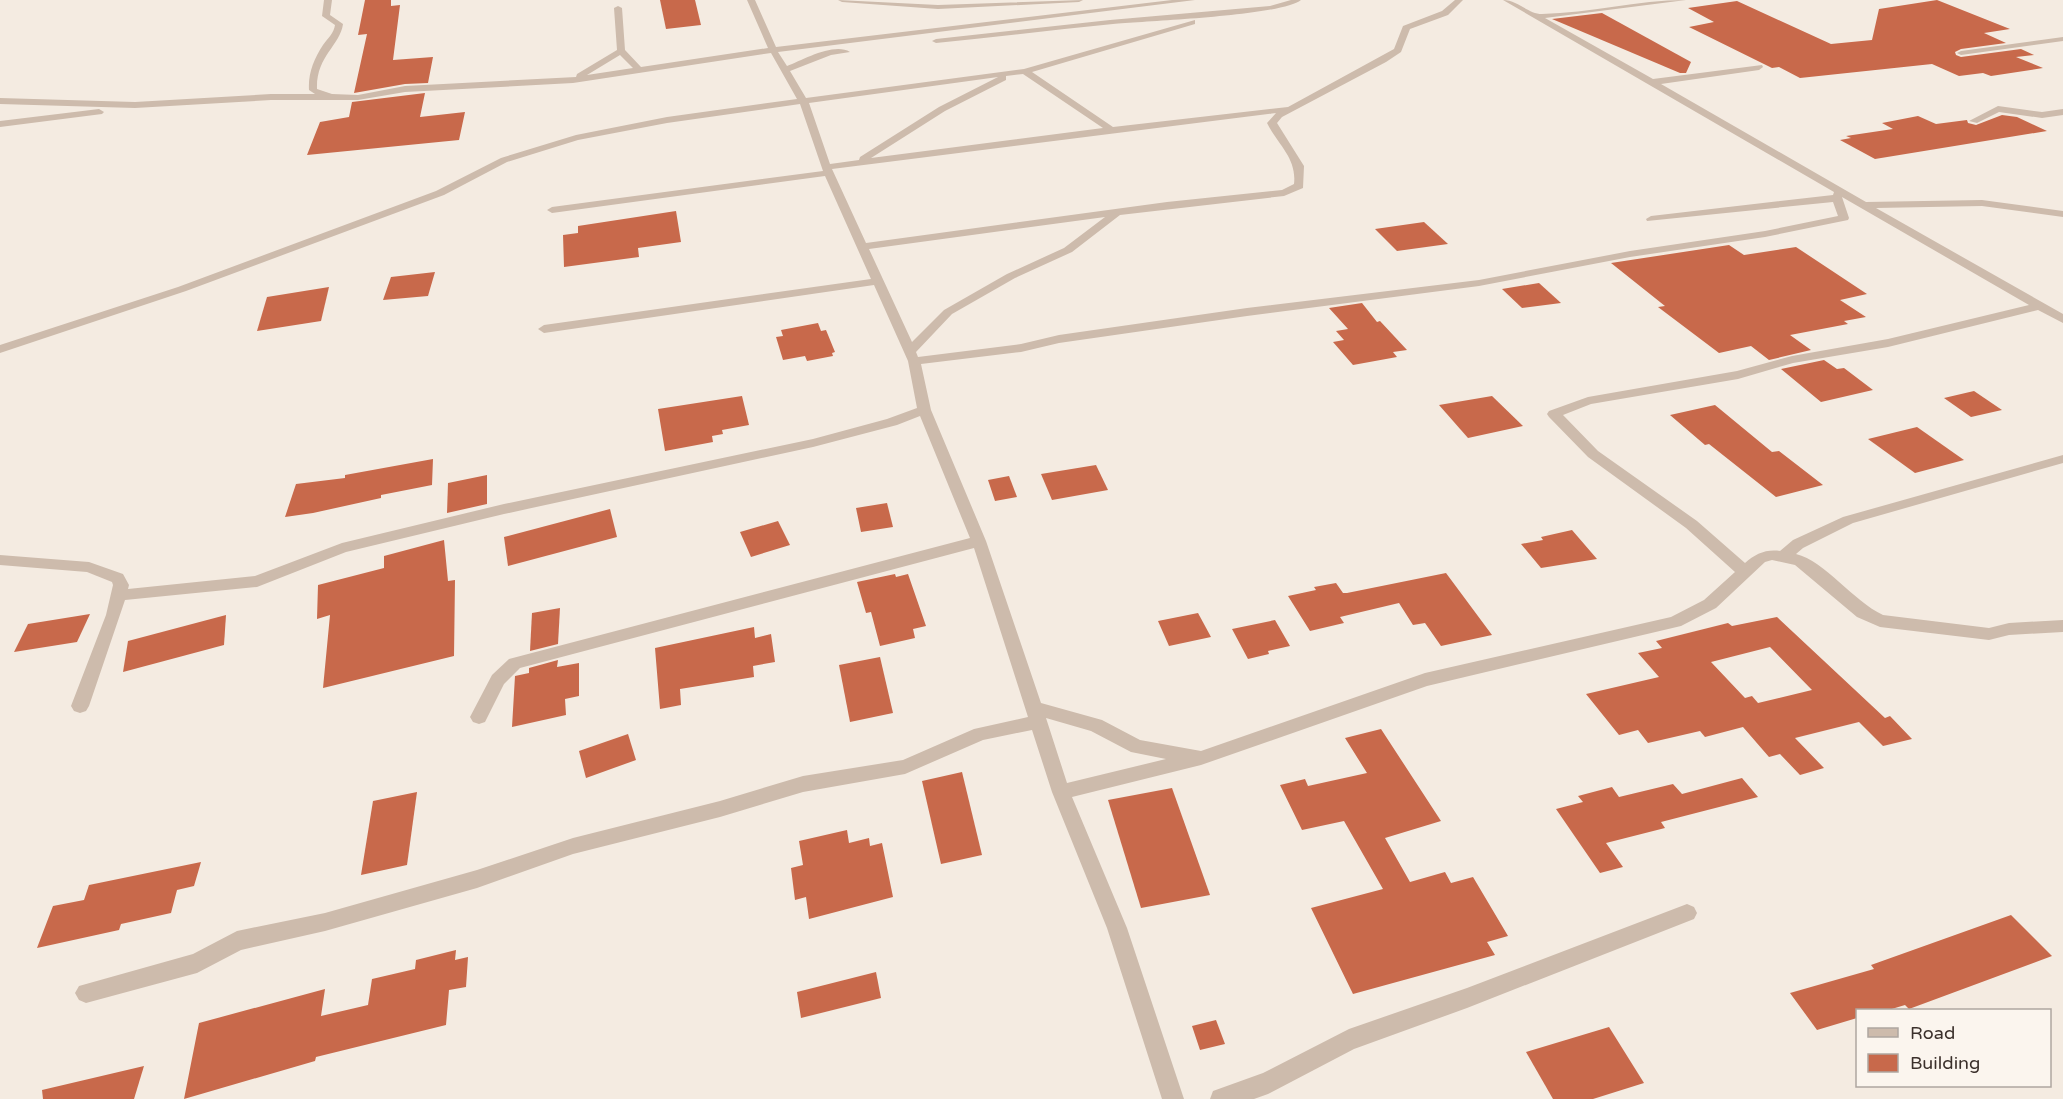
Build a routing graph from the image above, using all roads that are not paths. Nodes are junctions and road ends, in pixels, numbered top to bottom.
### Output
1 (328, 0) edge
2 (751, 0) edge
3 (842, 0) edge
4 (1079, 0) edge
5 (1191, 0) edge
6 (1297, 0) edge
7 (1459, 0) edge
8 (1507, 0) edge
9 (1682, 0) edge
10 (1639, 2) edge
11 (618, 8) dead end
12 (1270, 8) junction
13 (1537, 17) junction
14 (2063, 39) edge
15 (926, 42) dead end
16 (773, 50) junction
17 (621, 51) junction
18 (851, 51) dead end
19 (1961, 53) dead end
20 (1759, 67) dead end
21 (785, 70) junction
22 (639, 71) junction
23 (1025, 71) junction
24 (1013, 73) junction
25 (573, 80) junction
26 (1653, 82) junction
27 (322, 97) junction
28 (0, 101) edge
29 (804, 103) junction
30 (135, 105) junction
31 (1293, 108) junction
32 (2063, 112) edge
33 (1974, 121) dead end
34 (0, 124) edge
35 (1111, 130) junction
36 (858, 162) junction
37 (828, 170) junction
38 (1838, 194) junction
39 (1864, 205) junction
40 (552, 210) dead end
41 (1117, 213) junction
42 (2063, 214) edge
43 (1650, 219) dead end
44 (862, 247) junction
45 (878, 281) junction
46 (2040, 306) junction
47 (2063, 319) edge
48 (544, 329) dead end
49 (0, 349) edge
50 (912, 356) junction
51 (924, 410) junction
52 (2063, 459) edge
53 (978, 541) junction
54 (1784, 555) junction
55 (0, 560) edge
56 (1745, 573) junction
57 (120, 595) junction
58 (2063, 626) edge
59 (80, 706) dead end
60 (1036, 714) junction
61 (479, 717) dead end
62 (1201, 758) junction
63 (1061, 792) junction
64 (1687, 912) dead end
65 (86, 993) dead end
66 (1173, 1099) edge
67 (1221, 1099) edge

1 - 27 street
2 - 16 street
3 - 4 street
5 - 16 street
6 - 12 street
7 - 31 street
8 - 13 street
9 - 10 street
10 - 13 street
11 - 17 street
12 - 15 street
12 - 23 street
13 - 26 street
14 - 19 street
16 - 21 street
16 - 22 street
17 - 22 street
17 - 25 street
18 - 21 street
20 - 26 street
21 - 29 street
22 - 25 street
23 - 24 street
23 - 35 street
24 - 29 street
24 - 36 street
25 - 27 street
26 - 38 street
27 - 30 street
28 - 30 street
29 - 37 street
29 - 49 street
30 - 34 street
31 - 35 street
31 - 41 street
32 - 33 street
35 - 36 street
36 - 37 street
37 - 40 street
37 - 44 street
38 - 39 street
38 - 43 street
38 - 50 street
39 - 42 street
39 - 46 street
41 - 44 street
41 - 50 street
44 - 45 street
45 - 48 street
45 - 50 street
46 - 47 street
46 - 56 street
50 - 51 street
51 - 53 street
51 - 57 street
52 - 54 street
53 - 60 street
53 - 61 street
54 - 56 street
54 - 58 street
55 - 57 street
56 - 62 street
57 - 59 street
60 - 62 street
60 - 63 street
60 - 65 street
62 - 63 street
63 - 66 street
64 - 67 street

